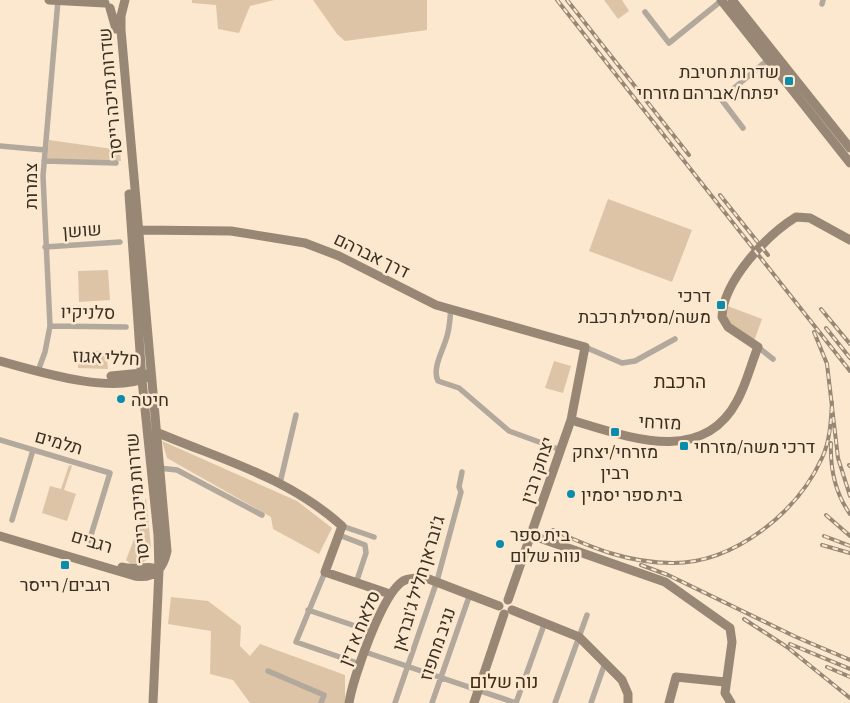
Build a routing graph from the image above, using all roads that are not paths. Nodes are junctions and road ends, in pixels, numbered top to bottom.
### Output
1 (49, 0) edge
2 (58, 0) edge
3 (721, 0) edge
4 (732, 0) edge
5 (124, 2) edge
6 (106, 3) edge
7 (645, 12) dead end
8 (773, 51) junction
9 (768, 60) junction
10 (743, 128) dead end
11 (0, 146) edge
12 (850, 148) edge
13 (45, 150) junction
14 (44, 161) junction
15 (116, 163) dead end
16 (850, 163) edge
17 (138, 230) junction
18 (850, 240) edge
19 (120, 242) dead end
20 (45, 247) junction
21 (451, 308) junction
22 (50, 326) junction
23 (126, 327) dead end
24 (675, 339) dead end
25 (586, 347) junction
26 (758, 347) junction
27 (0, 354) edge
28 (774, 359) dead end
29 (0, 360) edge
30 (40, 368) junction
31 (145, 376) junction
32 (296, 414) dead end
33 (571, 420) junction
34 (156, 432) junction
35 (0, 440) edge
36 (32, 450) junction
37 (561, 450) junction
38 (159, 468) junction
39 (462, 472) dead end
40 (280, 483) junction
41 (262, 516) dead end
42 (12, 520) dead end
43 (0, 530) edge
44 (341, 531) junction
45 (531, 535) junction
46 (0, 536) edge
47 (374, 536) dead end
48 (88, 544) dead end
49 (158, 550) junction
50 (148, 567) junction
51 (159, 570) junction
52 (325, 572) junction
53 (437, 581) junction
54 (356, 583) junction
55 (390, 594) junction
56 (470, 594) junction
57 (508, 600) junction
58 (499, 606) junction
59 (308, 610) junction
60 (508, 612) junction
61 (588, 615) dead end
62 (545, 622) junction
63 (373, 632) junction
64 (579, 637) junction
65 (365, 652) junction
66 (605, 663) junction
67 (360, 664) junction
68 (408, 665) junction
69 (268, 671) dead end
70 (441, 676) junction
71 (725, 682) junction
72 (478, 689) junction
73 (153, 703) edge
74 (321, 703) edge
75 (349, 703) edge
76 (395, 703) edge
77 (432, 703) edge
78 (474, 703) edge
79 (516, 703) edge
80 (555, 703) edge
81 (591, 703) edge
82 (628, 703) edge
83 (669, 703) edge
84 (731, 703) edge

1 - 2 street
2 - 6 street
2 - 13 street, צמרות
3 - 7 street
3 - 9 street
4 - 8 street
5 - 6 street
5 - 17 street, שדרות מיכה רייסר
6 - 31 street, שדרות מיכה רייסר
8 - 9 street
8 - 12 street
9 - 10 street
9 - 16 street
11 - 13 street
13 - 14 street, צמרות
14 - 15 street
14 - 20 street, צמרות
17 - 21 street, דרך אברהם
17 - 31 street, שדרות מיכה רייסר
18 - 26 street
19 - 20 street, שושן
20 - 22 street, צמרות
21 - 25 street, דרך אברהם
21 - 37 street
22 - 23 street, סלניקיו
22 - 30 street, צמרות
24 - 25 street
25 - 33 street, יצחק רבין
26 - 28 street
26 - 33 street, מזרחי
27 - 30 street, חללי אגוז
29 - 30 street, חללי אגוז
30 - 31 street, חללי אגוז
31 - 34 street, שדרות מיכה רייסר
31 - 49 street, שדרות מיכה רייסר
32 - 40 street
33 - 37 street, יצחק רבין
34 - 38 street, שדרות מיכה רייסר
34 - 40 street
35 - 36 street, תלמים
36 - 42 street
36 - 48 street, תלמים
37 - 45 street, יצחק רבין
38 - 41 street
38 - 51 street, שדרות מיכה רייסר
39 - 53 street, ג'ובראן חליל ג'ובראן
40 - 44 street
43 - 50 street, רגבים
44 - 47 street
44 - 52 street
44 - 54 street
45 - 57 street, יצחק רבין
45 - 71 street
46 - 51 street, רגבים
49 - 50 street
49 - 51 street, שדרות מיכה רייסר
50 - 51 street, רגבים
51 - 73 street
52 - 54 street
52 - 59 street
53 - 55 street, סלאח א דין
53 - 56 street, סלאח א דין
53 - 68 street, ג'ובראן חליל ג'ובראן
54 - 55 street
55 - 63 street, סלאח א דין
56 - 58 street, סלאח א דין
56 - 70 street, נגיב מחפוז
57 - 58 street
57 - 60 street
58 - 60 street
59 - 63 street
59 - 67 street
60 - 62 street
60 - 72 street
61 - 64 street
62 - 64 street
62 - 79 street
63 - 65 street, סלאח א דין
64 - 66 street
64 - 80 street
65 - 67 street, סלאח א דין
65 - 68 street
66 - 81 street
66 - 82 street
67 - 75 street, סלאח א דין
68 - 70 street
68 - 76 street, ג'ובראן חליל ג'ובראן
69 - 74 street
70 - 72 street
70 - 77 street, נגיב מחפוז
71 - 83 street
71 - 84 street
72 - 78 street
72 - 79 street

